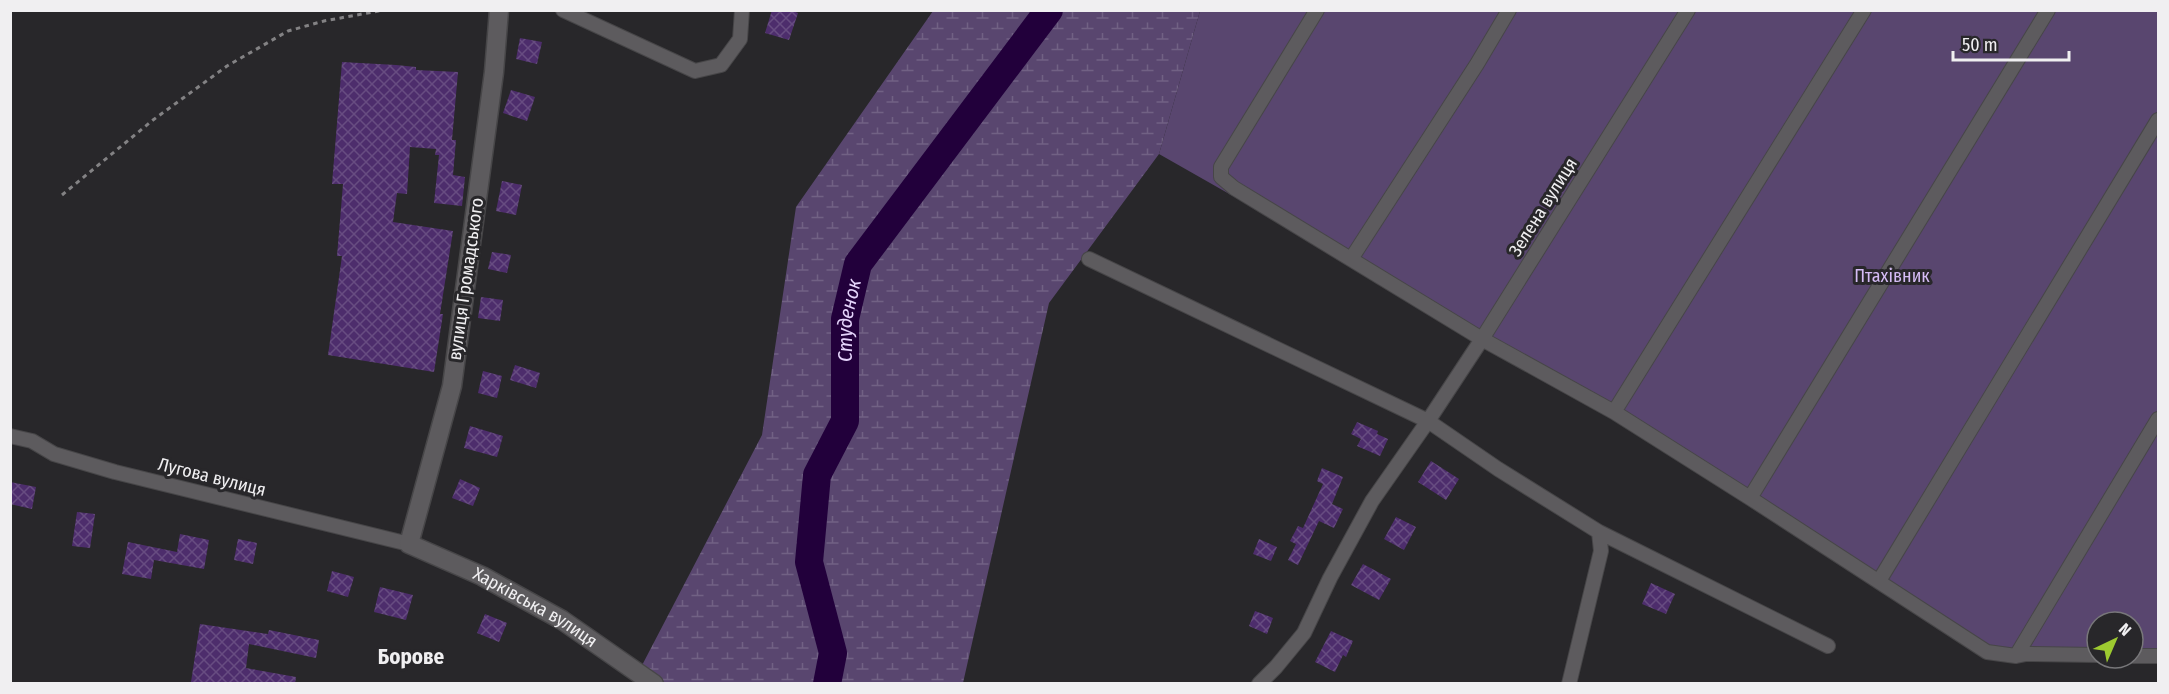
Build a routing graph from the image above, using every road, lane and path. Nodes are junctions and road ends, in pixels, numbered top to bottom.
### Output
1 (384, 10) edge
2 (499, 10) edge
3 (563, 10) edge
4 (742, 10) edge
5 (1317, 10) edge
6 (1509, 10) edge
7 (1688, 10) edge
8 (1864, 10) edge
9 (2048, 10) edge
10 (2158, 120) edge
11 (62, 195) dead end
12 (1351, 259) junction
13 (1089, 260) dead end
14 (1482, 339) junction
15 (1614, 412) junction
16 (2158, 419) edge
17 (1428, 421) junction
18 (10, 436) edge
19 (1750, 498) junction
20 (1599, 532) junction
21 (409, 544) junction
22 (1879, 581) junction
23 (1828, 646) dead end
24 (2085, 655) edge
25 (2016, 656) junction
26 (654, 684) edge
27 (1259, 684) edge
28 (1569, 684) edge

1 - 11 path
2 - 21 street, вулиця Громадського
3 - 4 street
5 - 12 street
6 - 12 street
7 - 14 street, Зелена вулиця
8 - 15 street
9 - 19 street
10 - 22 street
12 - 14 street
13 - 17 street
14 - 15 street
14 - 17 street, Зелена вулиця
15 - 19 street
16 - 25 street
17 - 20 street
17 - 27 street, Зелена вулиця
18 - 21 street, Лугова вулиця
19 - 22 street
20 - 23 street
20 - 28 street
21 - 26 street, Харківська вулиця
22 - 25 street
24 - 25 street

